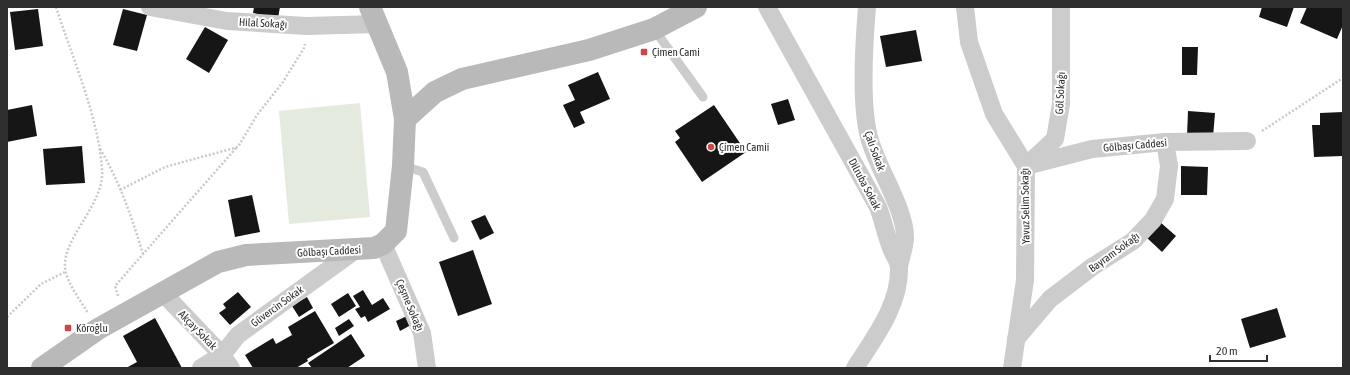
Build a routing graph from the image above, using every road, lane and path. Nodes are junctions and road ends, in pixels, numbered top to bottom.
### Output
1 (56, 7) edge
2 (150, 7) edge
3 (696, 7) edge
4 (767, 7) edge
5 (867, 7) edge
6 (965, 7) edge
7 (1061, 7) edge
8 (374, 16) edge
9 (306, 26) junction
10 (654, 28) junction
11 (1343, 78) edge
12 (703, 97) dead end
13 (405, 119) junction
14 (1246, 141) joint
15 (1166, 142) junction
16 (99, 147) junction
17 (238, 147) junction
18 (403, 166) junction
19 (1026, 166) junction
20 (120, 190) junction
21 (454, 238) dead end
22 (383, 244) junction
23 (357, 250) junction
24 (144, 254) junction
25 (899, 266) junction
26 (66, 272) junction
27 (162, 293) junction
28 (128, 312) junction
29 (7, 317) edge
30 (98, 329) junction
31 (1015, 339) junction
32 (226, 361) edge
33 (51, 365) edge
34 (201, 368) edge
35 (427, 368) edge
36 (855, 368) edge
37 (1012, 368) edge

1 - 16 path
2 - 9 street, Hilal Sokağı
3 - 10 street
4 - 25 street, Dilruba Sokak
5 - 25 street, Çalı Sokak
6 - 19 street, Yavuz Selim Sokağı
7 - 19 street, Göl Sokağı
8 - 9 street, Hilal Sokağı
8 - 13 street
9 - 17 path
10 - 12 lane
10 - 13 street
11 - 14 path
13 - 18 street
14 - 15 street, Gölbaşı Caddesi
15 - 19 street, Gölbaşı Caddesi
15 - 31 street, Bayram Sokağı
16 - 20 path
16 - 26 path
17 - 20 path
17 - 24 path
18 - 21 lane
18 - 22 street
19 - 31 street, Yavuz Selim Sokağı
20 - 24 path
22 - 23 street, Gölbaşı Caddesi
22 - 35 street, Çeşme Sokağı
23 - 27 street, Gölbaşı Caddesi
23 - 32 street, Güvercin Sokak
24 - 28 path
25 - 36 street
26 - 29 path
26 - 30 path
27 - 28 street, Gölbaşı Caddesi
27 - 32 street, Akçay Sokak
28 - 30 street, Gölbaşı Caddesi
30 - 33 street, Gölbaşı Caddesi
31 - 37 street, Yavuz Selim Sokağı
32 - 34 street, Güvercin Sokak

